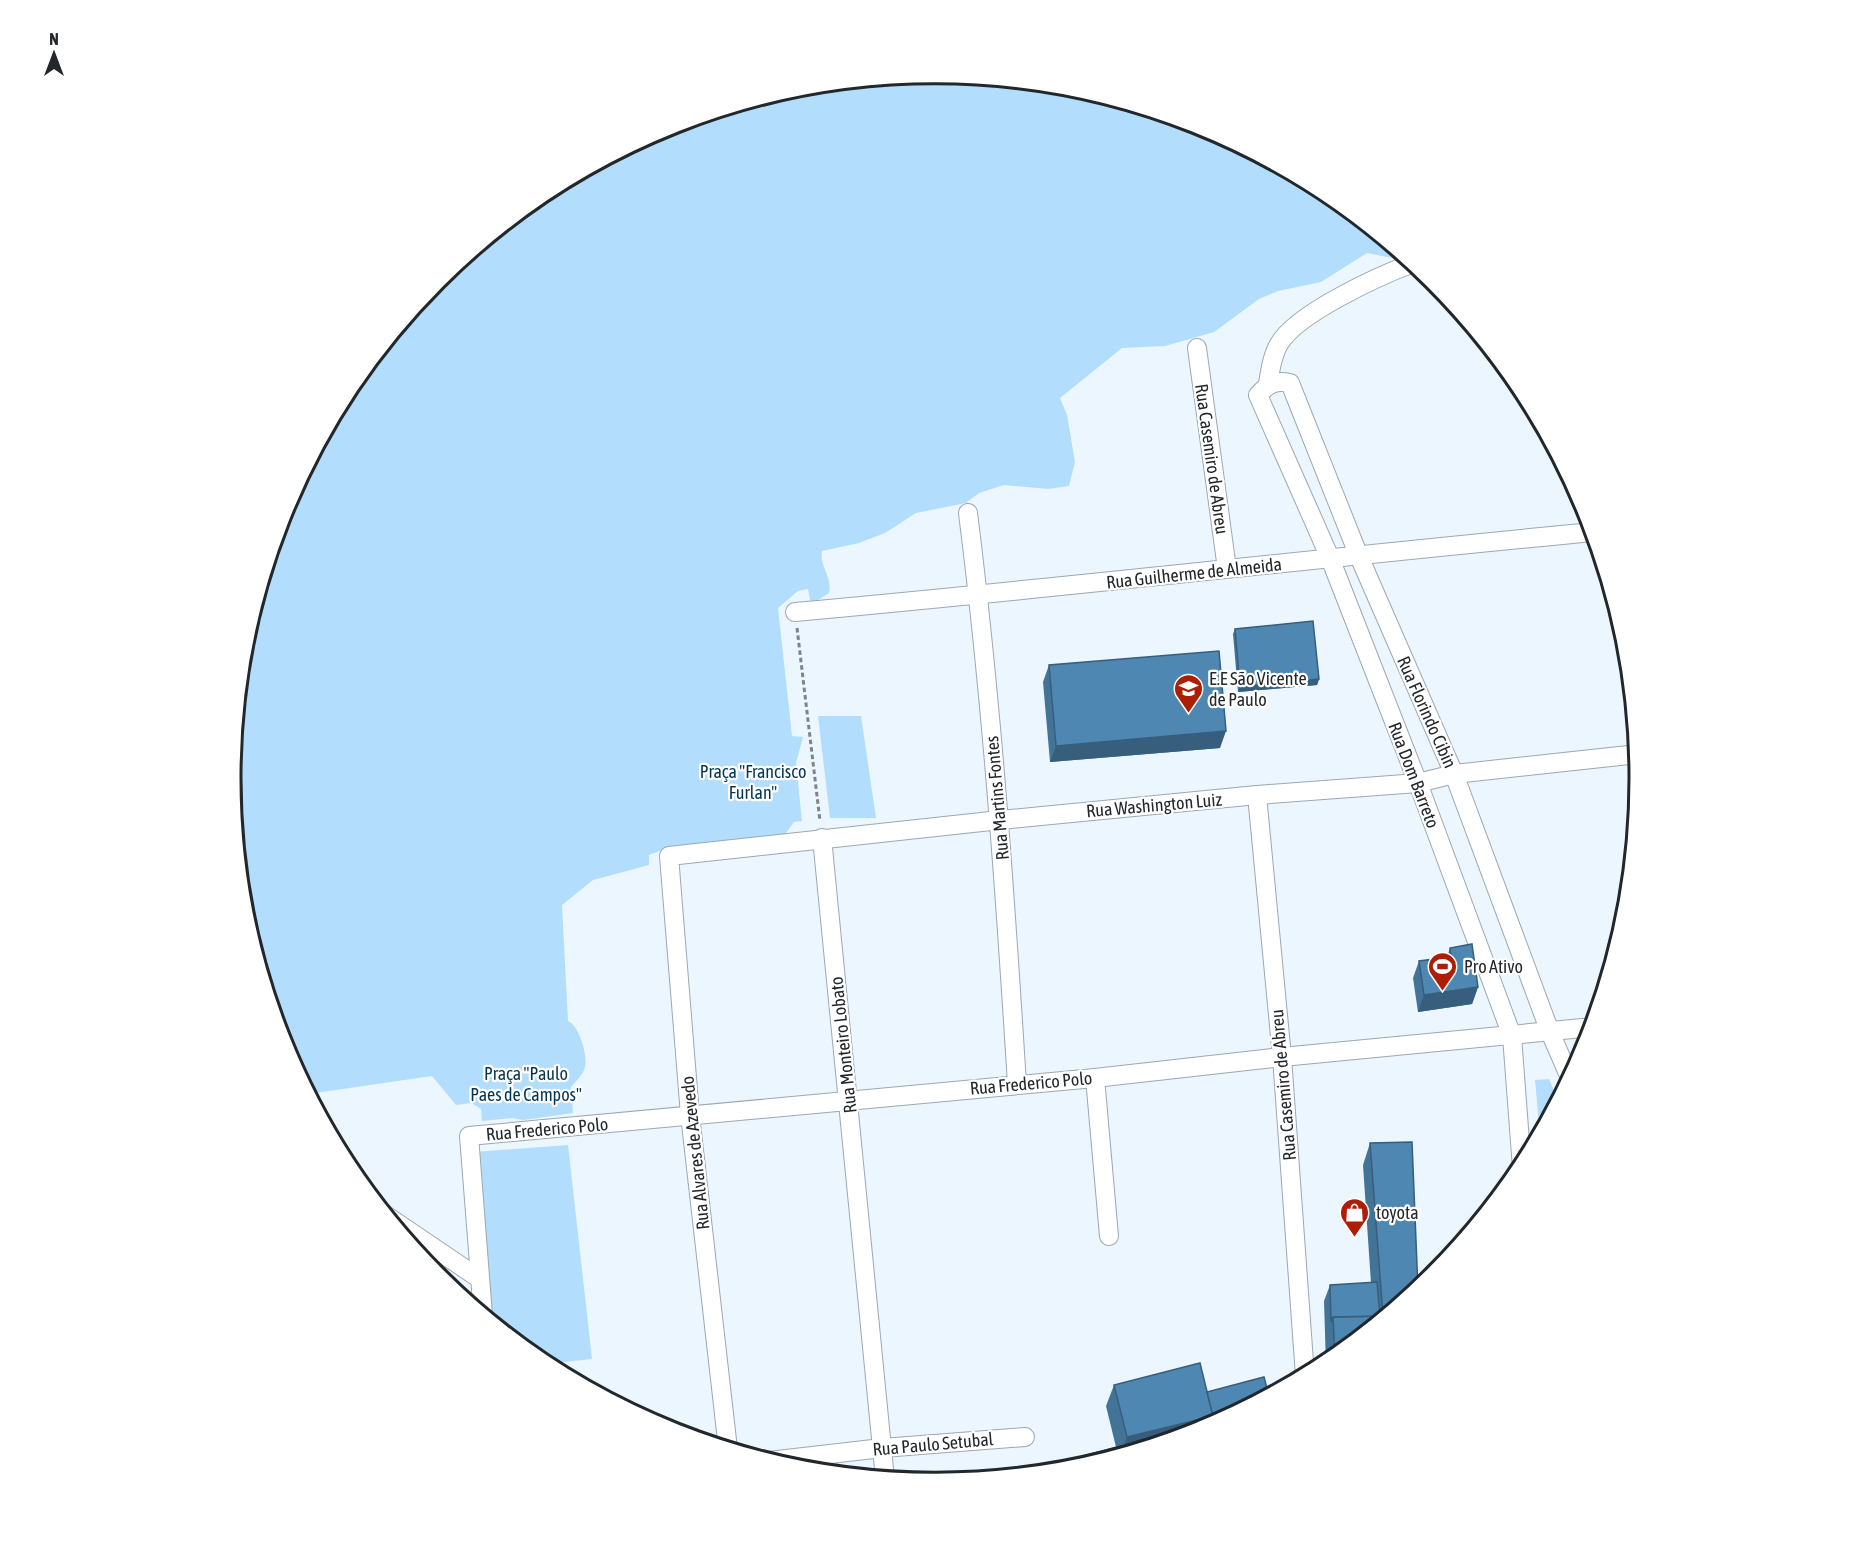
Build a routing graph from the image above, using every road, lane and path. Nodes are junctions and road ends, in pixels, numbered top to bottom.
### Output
1 (1404, 266) edge
2 (1197, 348) dead end
3 (1263, 389) junction
4 (968, 513) dead end
5 (1585, 533) edge
6 (1358, 554) junction
7 (1330, 558) junction
8 (1227, 569) junction
9 (978, 596) junction
10 (795, 612) joint
11 (1629, 755) edge
12 (1454, 774) junction
13 (1418, 783) junction
14 (1257, 795) junction
15 (1000, 820) junction
16 (822, 838) junction
17 (669, 856) joint
18 (1583, 1028) edge
19 (1550, 1032) junction
20 (1512, 1036) junction
21 (1282, 1057) junction
22 (1566, 1069) edge
23 (1095, 1078) junction
24 (1017, 1084) junction
25 (849, 1100) junction
26 (690, 1115) junction
27 (1521, 1150) edge
28 (409, 1231) edge
29 (1109, 1236) dead end
30 (480, 1279) junction
31 (482, 1305) edge
32 (1304, 1366) edge
33 (1025, 1437) dead end
34 (727, 1441) edge
35 (882, 1448) junction
36 (793, 1458) edge
37 (884, 1471) edge

1 - 3 street
2 - 8 street, Rua Casemiro de Abreu
3 - 6 street, Rua Florindo Cibin
3 - 7 street, Rua Dom Barreto
4 - 9 street, Rua Martins Fontes
5 - 6 street, Rua Guilherme de Almeida
6 - 7 street, Rua Guilherme de Almeida
6 - 12 street, Rua Florindo Cibin
7 - 8 street, Rua Guilherme de Almeida
7 - 13 street, Rua Dom Barreto
8 - 9 street, Rua Guilherme de Almeida
9 - 10 street, Rua Guilherme de Almeida
9 - 15 street, Rua Martins Fontes
10 - 16 path
11 - 12 street, Rua Washington Luiz
12 - 13 street, Rua Washington Luiz
12 - 19 street, Rua Florindo Cibin
13 - 14 street, Rua Washington Luiz
13 - 20 street, Rua Dom Barreto
14 - 15 street, Rua Washington Luiz
14 - 21 street, Rua Casemiro de Abreu
15 - 16 street, Rua Washington Luiz
15 - 24 street, Rua Martins Fontes
16 - 17 street, Rua Washington Luiz
16 - 25 street, Rua Monteiro Lobato
17 - 26 street, Rua Alvares de Azevedo
18 - 19 street, Rua Frederico Polo
19 - 20 street, Rua Frederico Polo
19 - 22 street, Rua Florindo Cibin
20 - 21 street, Rua Frederico Polo
20 - 27 street, Rua Dom Barreto
21 - 23 street, Rua Frederico Polo
21 - 32 street, Rua Casemiro de Abreu
23 - 24 street, Rua Frederico Polo
23 - 29 street
24 - 25 street, Rua Frederico Polo
25 - 26 street, Rua Frederico Polo
25 - 35 street, Rua Monteiro Lobato
26 - 30 street, Rua Frederico Polo
26 - 34 street, Rua Alvares de Azevedo
28 - 30 street
30 - 31 street
33 - 35 street, Rua Paulo Setubal
35 - 36 street, Rua Paulo Setubal
35 - 37 street, Rua Monteiro Lobato

